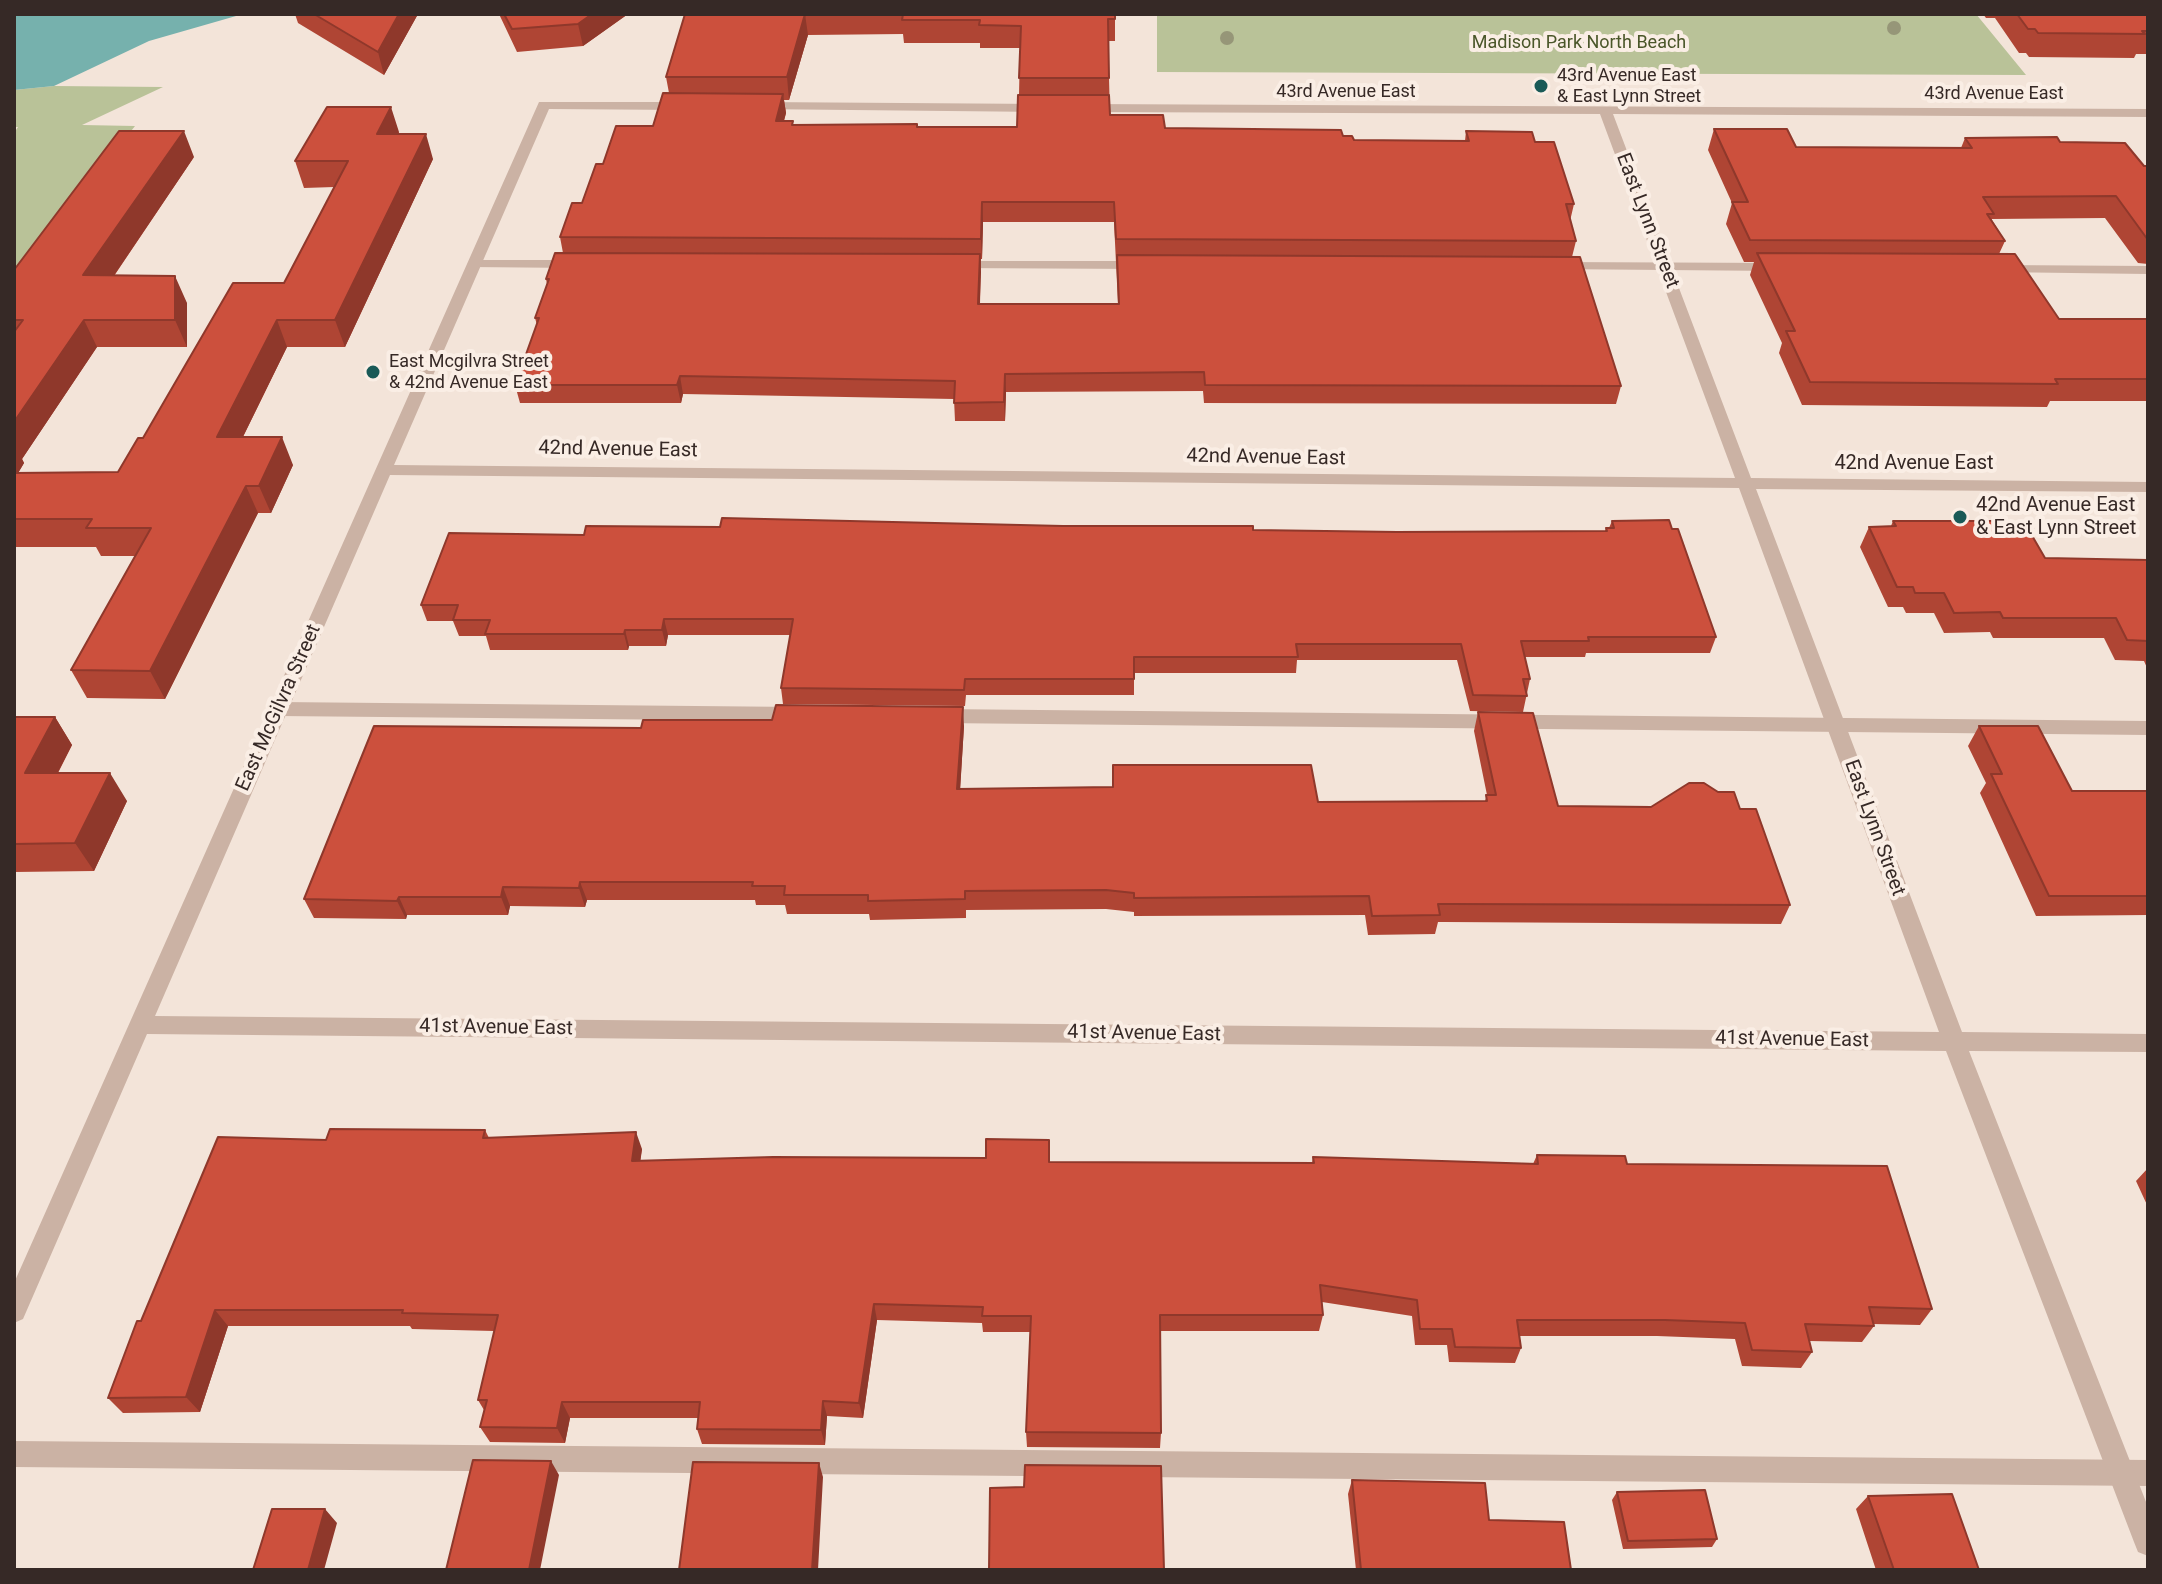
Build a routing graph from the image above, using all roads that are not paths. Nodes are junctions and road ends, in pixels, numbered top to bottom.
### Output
1 (692, 106) edge
2 (738, 106) edge
3 (1052, 108) edge
4 (1068, 108) edge
5 (1606, 112) junction
6 (2148, 113) edge
7 (475, 264) junction
8 (590, 264) edge
9 (932, 265) edge
10 (1154, 265) edge
11 (1534, 266) edge
12 (1665, 267) junction
13 (1804, 267) edge
14 (1992, 269) edge
15 (2148, 270) edge
16 (383, 470) junction
17 (1748, 485) junction
18 (2148, 487) edge
19 (279, 709) junction
20 (816, 714) edge
21 (912, 715) edge
22 (1837, 726) junction
23 (2148, 728) edge
24 (140, 1025) junction
25 (1954, 1041) junction
26 (2148, 1043) edge
27 (14, 1311) edge
28 (14, 1454) edge
29 (2135, 1473) edge
30 (2148, 1542) edge

1 - 7 street, East McGilvra Street
2 - 3 street
4 - 5 street, 43rd Avenue East
5 - 6 street, 43rd Avenue East
5 - 12 street, East Lynn Street
7 - 8 street
7 - 16 street, East McGilvra Street
9 - 10 street
11 - 12 street
12 - 13 street
12 - 17 street, East Lynn Street
14 - 15 street
16 - 17 street, 42nd Avenue East
16 - 19 street, East McGilvra Street
17 - 18 street, 42nd Avenue East
17 - 22 street, East Lynn Street
19 - 20 street
19 - 24 street, East McGilvra Street
21 - 22 street
22 - 23 street
22 - 25 street, East Lynn Street
24 - 25 street, 41st Avenue East
24 - 27 street, East McGilvra Street
25 - 26 street, 41st Avenue East
25 - 29 street, East Lynn Street
28 - 29 street
29 - 30 street, East Lynn Street

